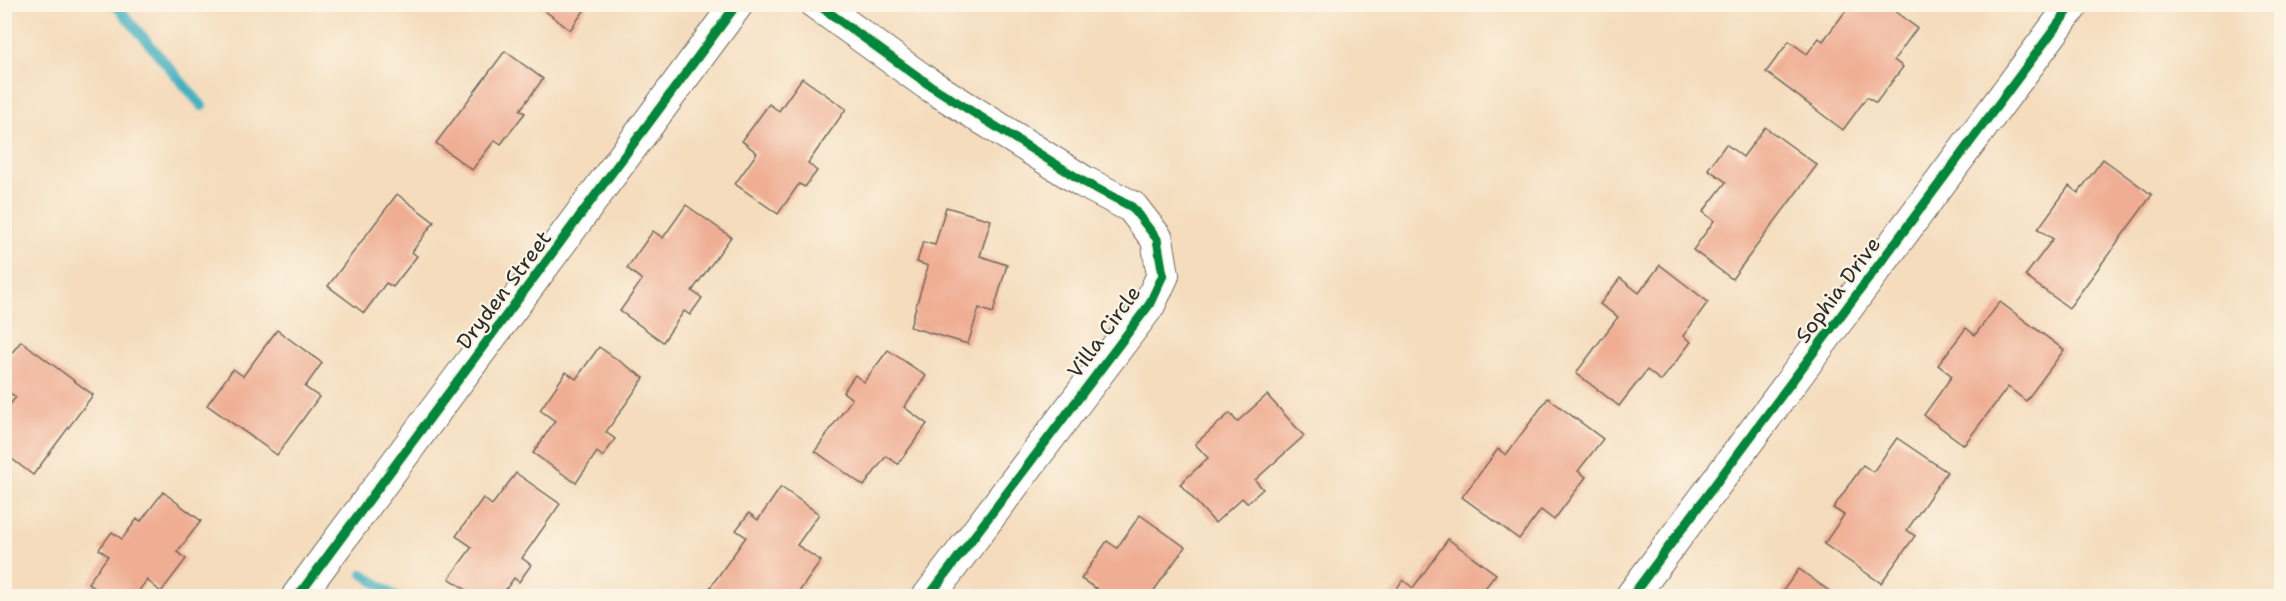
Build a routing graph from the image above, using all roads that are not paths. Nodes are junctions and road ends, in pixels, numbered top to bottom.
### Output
1 (737, 4) edge
2 (817, 4) edge
3 (2073, 4) edge
4 (298, 597) edge
5 (929, 597) edge
6 (1632, 597) edge

1 - 4 street, Dryden Street
2 - 5 street, Villa Circle
3 - 6 street, Sophia Drive

